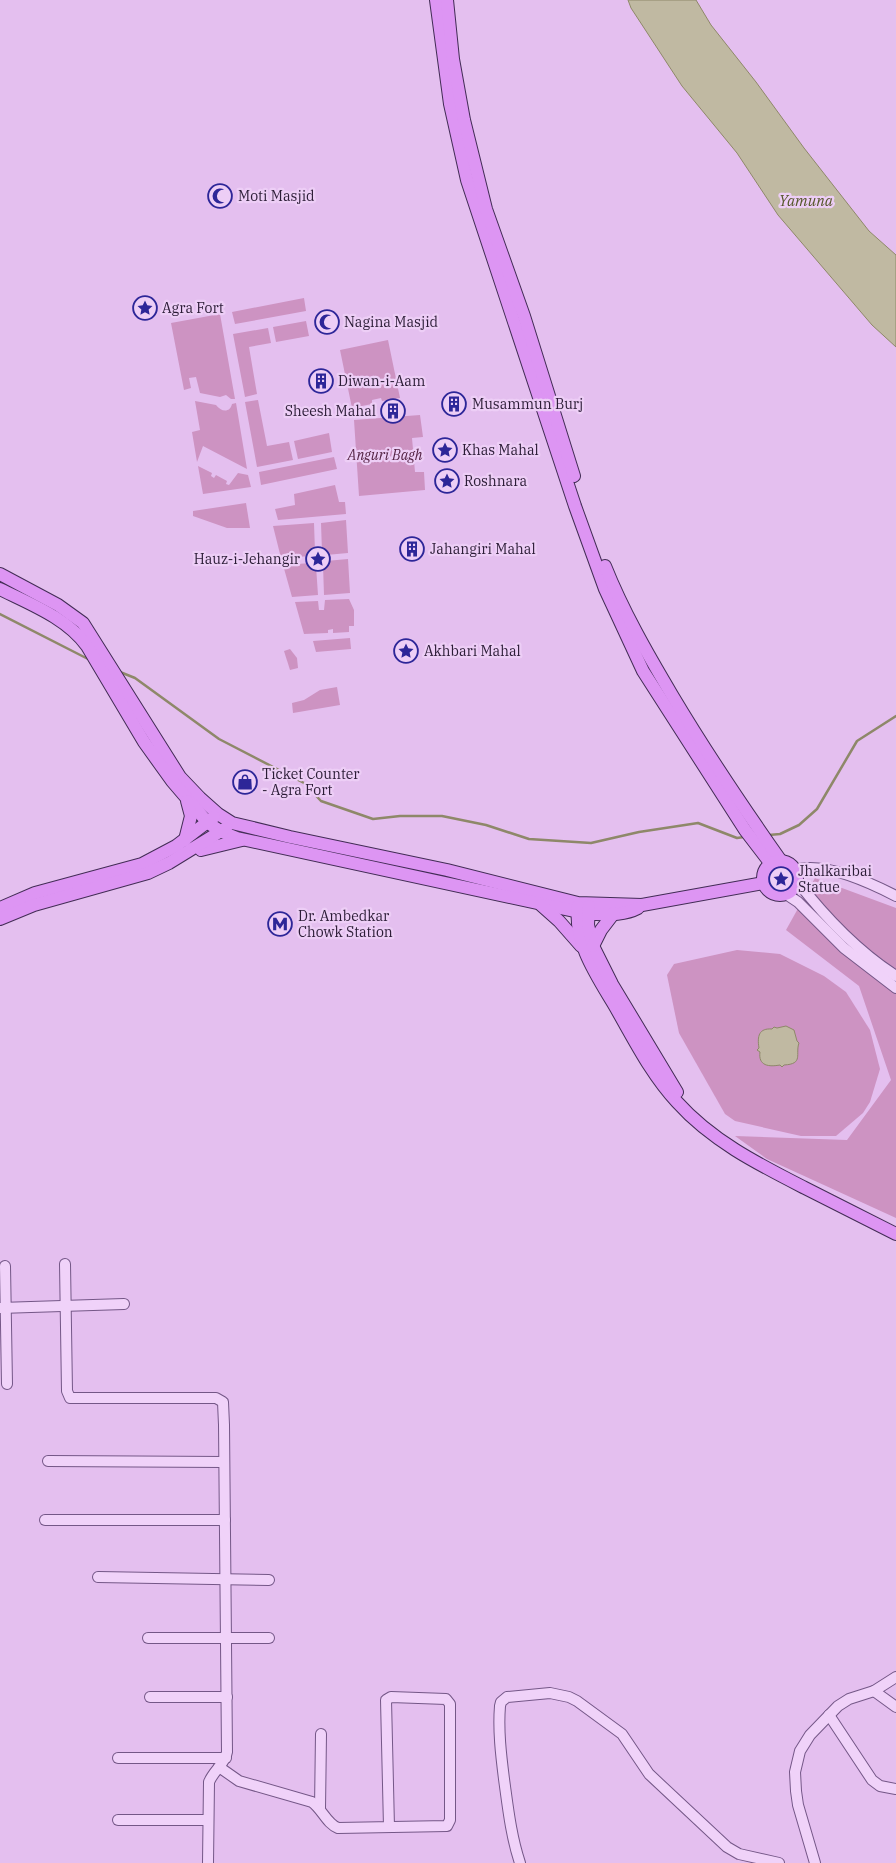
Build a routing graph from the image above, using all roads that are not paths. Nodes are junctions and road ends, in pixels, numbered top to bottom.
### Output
1 (436, 0) edge
2 (447, 0) edge
3 (0, 574) edge
4 (0, 589) edge
5 (39, 594) junction
6 (33, 606) junction
7 (92, 646) junction
8 (138, 721) junction
9 (186, 799) junction
10 (213, 818) junction
11 (232, 823) junction
12 (749, 826) junction
13 (222, 832) junction
14 (185, 840) junction
15 (245, 840) junction
16 (182, 856) junction
17 (776, 863) junction
18 (796, 876) junction
19 (764, 883) junction
20 (786, 894) junction
21 (896, 896) edge
22 (537, 902) junction
23 (642, 905) junction
24 (0, 908) edge
25 (583, 908) junction
26 (614, 913) junction
27 (0, 919) edge
28 (588, 947) junction
29 (896, 976) edge
30 (896, 988) edge
31 (896, 1234) edge
32 (65, 1264) dead end
33 (5, 1266) dead end
34 (124, 1304) dead end
35 (65, 1306) junction
36 (3, 1308) edge
37 (7, 1384) dead end
38 (48, 1461) dead end
39 (224, 1462) junction
40 (45, 1520) dead end
41 (225, 1520) junction
42 (98, 1577) dead end
43 (226, 1580) junction
44 (269, 1580) dead end
45 (227, 1637) junction
46 (148, 1638) dead end
47 (269, 1638) dead end
48 (896, 1677) edge
49 (874, 1692) junction
50 (150, 1697) dead end
51 (226, 1697) junction
52 (896, 1707) edge
53 (829, 1716) junction
54 (321, 1734) dead end
55 (118, 1758) dead end
56 (226, 1758) junction
57 (219, 1767) junction
58 (896, 1789) edge
59 (320, 1809) junction
60 (118, 1820) dead end
61 (208, 1820) junction
62 (389, 1827) junction
63 (755, 1860) edge
64 (208, 1863) edge
65 (520, 1863) edge
66 (779, 1863) edge
67 (815, 1863) edge

1 - 12 main road
2 - 12 main road
3 - 5 main road
4 - 6 main road
5 - 6 main road
5 - 7 main road
6 - 7 main road
7 - 8 main road
8 - 9 main road
8 - 10 main road
9 - 10 main road
9 - 14 main road
10 - 11 main road
10 - 13 main road
10 - 14 main road
11 - 13 main road
11 - 25 main road
12 - 17 main road
13 - 15 main road
13 - 16 main road
14 - 24 main road
15 - 16 main road
15 - 22 main road
16 - 27 main road
17 - 18 main road
17 - 19 main road
18 - 20 main road
18 - 21 street
18 - 29 street
19 - 20 main road
19 - 23 main road
20 - 30 street
22 - 25 main road
22 - 28 main road
23 - 25 main road
23 - 26 main road
25 - 26 main road
25 - 28 main road
26 - 28 main road
28 - 31 main road
32 - 35 street
33 - 36 street
34 - 35 street
35 - 36 street
35 - 39 street
36 - 37 street
38 - 39 street
39 - 41 street
40 - 41 street
41 - 43 street
42 - 43 street
43 - 44 street
43 - 45 street
45 - 46 street
45 - 47 street
45 - 51 street
48 - 49 street
49 - 52 street
49 - 53 street
50 - 51 street
51 - 56 street
53 - 58 street
53 - 67 street
54 - 59 street
55 - 56 street
56 - 57 street
57 - 59 street
57 - 61 street
59 - 62 street
60 - 61 street
61 - 64 street
62 - 62 street
63 - 65 street
63 - 66 street

